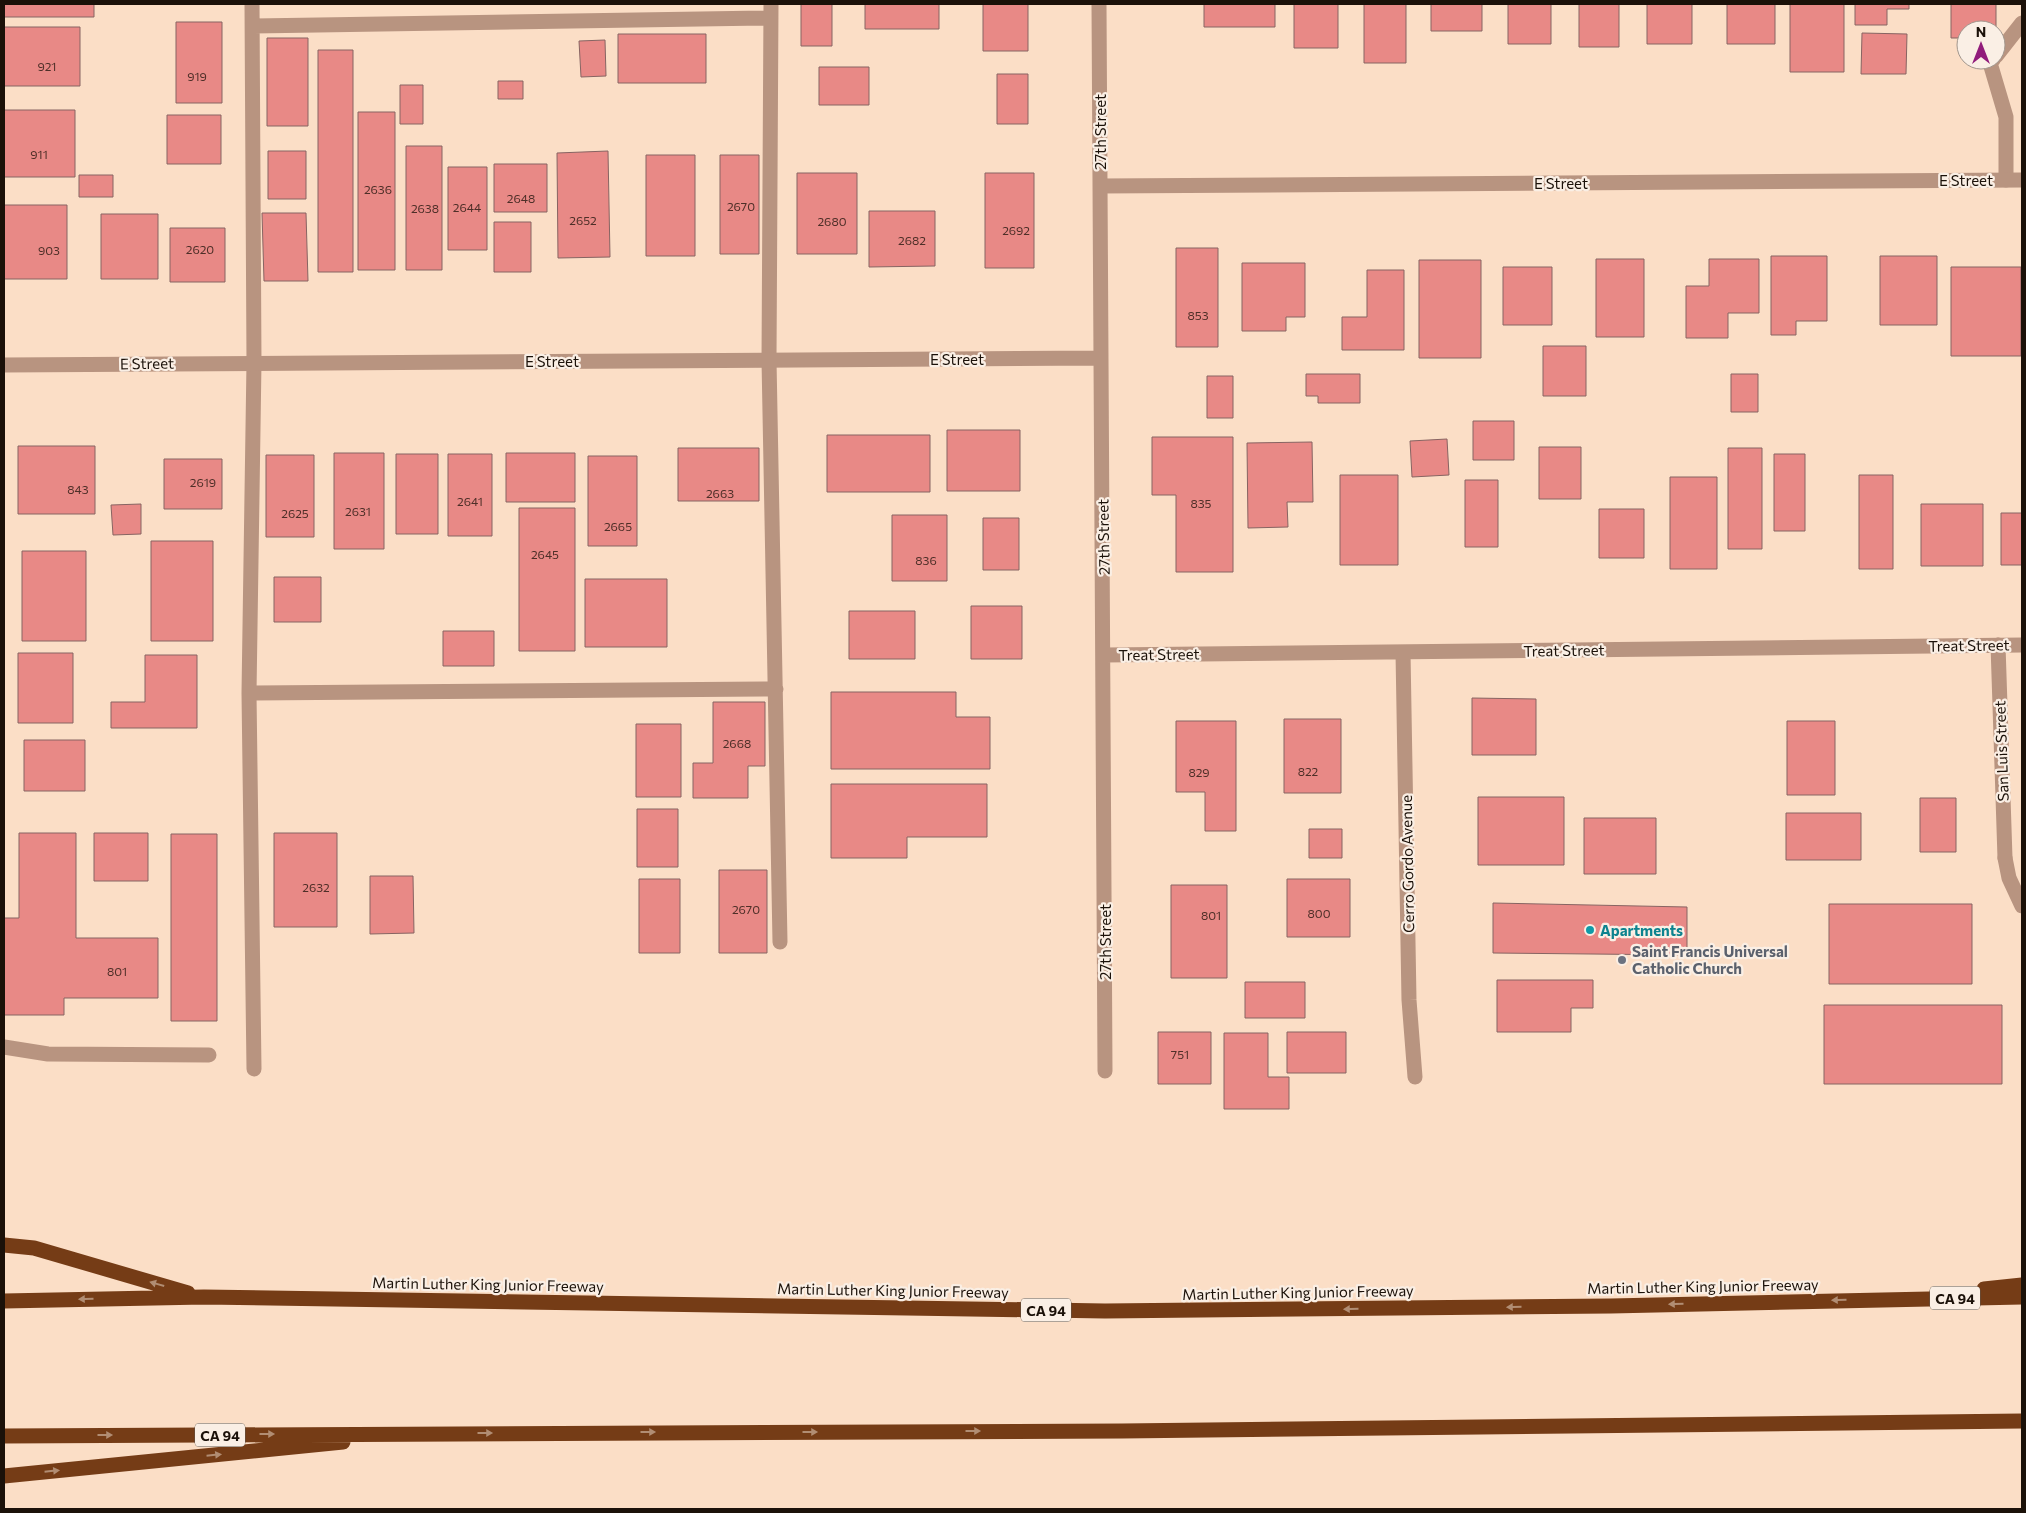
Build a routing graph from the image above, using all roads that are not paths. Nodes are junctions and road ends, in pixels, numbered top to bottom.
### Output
1 (252, 4) edge
2 (1099, 4) edge
3 (771, 11) edge
4 (2022, 23) edge
5 (253, 26) junction
6 (2006, 43) edge
7 (1992, 70) edge
8 (2006, 180) junction
9 (2022, 180) edge
10 (1101, 186) junction
11 (1101, 358) junction
12 (769, 360) junction
13 (254, 362) junction
14 (4, 364) edge
15 (1998, 645) junction
16 (2022, 645) edge
17 (1403, 652) junction
18 (1105, 654) junction
19 (776, 689) junction
20 (249, 693) junction
21 (2022, 906) edge
22 (780, 942) dead end
23 (4, 1047) edge
24 (209, 1055) dead end
25 (254, 1069) dead end
26 (1105, 1071) dead end
27 (1414, 1077) dead end
28 (4, 1245) edge
29 (2022, 1285) edge
30 (204, 1297) junction
31 (2022, 1297) edge
32 (1888, 1299) junction
33 (4, 1301) edge
34 (2022, 1421) edge
35 (436, 1433) junction
36 (4, 1436) edge
37 (4, 1476) edge

1 - 5 street
2 - 10 street, 27th Street
3 - 5 street
3 - 12 street
4 - 6 street
5 - 13 street
7 - 8 street
8 - 9 street, E Street
8 - 10 street, E Street
10 - 11 street, 27th Street
11 - 12 street, E Street
11 - 18 street, 27th Street
12 - 13 street, E Street
12 - 19 street
13 - 14 street, E Street
13 - 20 street
15 - 16 street, Treat Street
15 - 17 street, Treat Street
15 - 21 street, San Luis Street
17 - 18 street, Treat Street
17 - 27 street, Cerro Gordo Avenue
18 - 26 street, 27th Street
19 - 20 street
19 - 22 street
20 - 25 street
23 - 24 street
30 -> 28 highway
29 - 32 highway
32 -> 30 highway, Martin Luther King Junior Freeway / CA 94
30 -> 33 highway, Martin Luther King Junior Freeway / CA 94
31 - 32 highway, Martin Luther King Junior Freeway / CA 94
35 -> 34 highway, CA 94
36 -> 35 highway, CA 94
37 -> 35 highway

